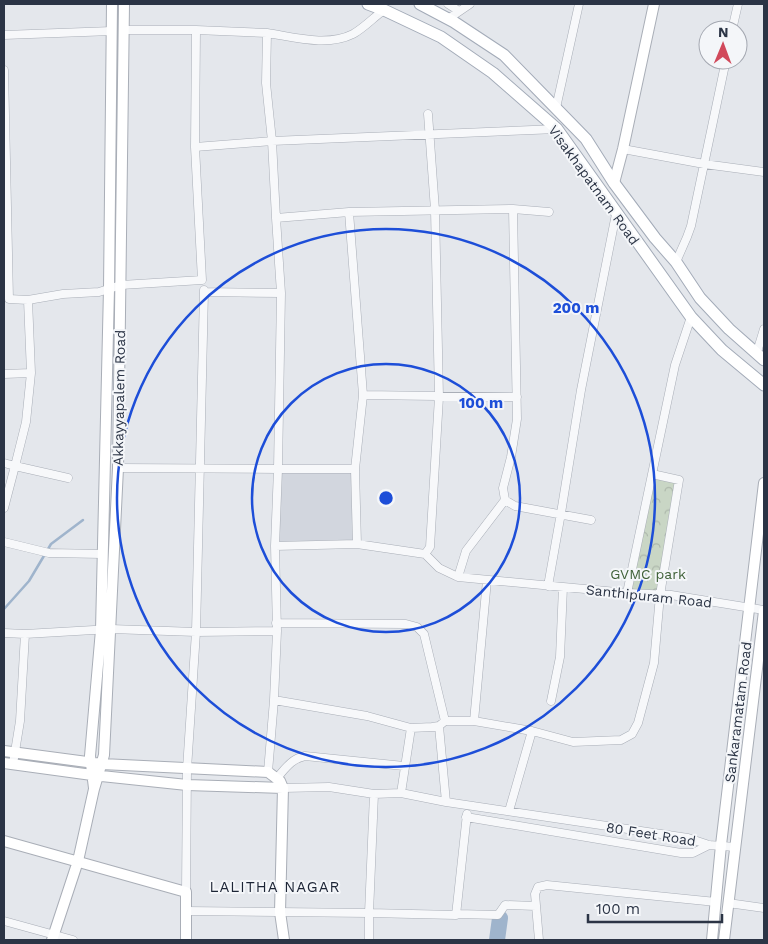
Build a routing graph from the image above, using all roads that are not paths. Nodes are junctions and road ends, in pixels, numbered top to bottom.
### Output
1 (112, 4) edge
2 (124, 4) edge
3 (368, 4) edge
4 (420, 4) edge
5 (448, 4) edge
6 (470, 4) edge
7 (579, 4) edge
8 (654, 4) edge
9 (738, 4) edge
10 (384, 10) junction
11 (459, 11) junction
12 (448, 19) junction
13 (734, 20) edge
14 (124, 30) junction
15 (196, 30) junction
16 (112, 31) junction
17 (267, 33) junction
18 (4, 35) edge
19 (4, 70) edge
20 (724, 70) edge
21 (556, 108) junction
22 (428, 114) dead end
23 (556, 129) junction
24 (429, 136) junction
25 (272, 142) junction
26 (195, 147) junction
27 (623, 149) junction
28 (704, 164) junction
29 (764, 172) edge
30 (614, 182) junction
31 (513, 209) junction
32 (435, 210) junction
33 (349, 212) junction
34 (549, 212) dead end
35 (616, 214) junction
36 (276, 218) junction
37 (676, 262) junction
38 (202, 280) junction
39 (121, 285) junction
40 (109, 289) junction
41 (204, 292) junction
42 (281, 293) junction
43 (6, 299) edge
44 (28, 300) junction
45 (691, 317) junction
46 (764, 330) edge
47 (761, 356) edge
48 (31, 373) junction
49 (4, 374) edge
50 (764, 385) edge
51 (363, 395) junction
52 (439, 397) junction
53 (517, 397) junction
54 (4, 464) edge
55 (15, 466) junction
56 (118, 468) junction
57 (278, 469) junction
58 (356, 469) junction
59 (201, 470) junction
60 (652, 474) junction
61 (68, 478) dead end
62 (764, 483) edge
63 (505, 500) junction
64 (4, 508) edge
65 (562, 513) junction
66 (591, 520) dead end
67 (4, 542) edge
68 (357, 544) junction
69 (275, 546) junction
70 (102, 554) junction
71 (425, 554) junction
72 (458, 577) junction
73 (486, 580) junction
74 (548, 586) junction
75 (563, 587) junction
76 (627, 593) junction
77 (660, 595) junction
78 (751, 608) junction
79 (764, 610) edge
80 (276, 627) junction
81 (106, 629) junction
82 (196, 632) junction
83 (4, 633) edge
84 (25, 634) junction
85 (274, 700) junction
86 (551, 702) dead end
87 (474, 721) junction
88 (442, 724) junction
89 (410, 728) junction
90 (532, 731) junction
91 (9, 752) edge
92 (8, 763) edge
93 (90, 763) junction
94 (102, 764) junction
95 (404, 766) junction
96 (187, 769) junction
97 (96, 775) junction
98 (272, 776) junction
99 (187, 785) junction
100 (283, 788) junction
101 (400, 793) junction
102 (374, 794) junction
103 (446, 802) junction
104 (467, 805) junction
105 (509, 811) junction
106 (466, 817) junction
107 (4, 841) edge
108 (709, 845) junction
109 (721, 845) junction
110 (735, 847) junction
111 (78, 861) junction
112 (186, 892) junction
113 (716, 902) junction
114 (728, 903) junction
115 (536, 906) junction
116 (764, 908) edge
117 (186, 912) junction
118 (280, 912) junction
119 (368, 913) junction
120 (458, 914) junction
121 (4, 921) edge
122 (52, 938) edge
123 (72, 940) edge
124 (186, 940) edge
125 (284, 940) edge
126 (369, 940) edge
127 (539, 940) edge
128 (712, 940) edge
129 (724, 940) edge

1 - 16 main road
2 - 14 main road, Akkayyapalem Road
3 - 10 main road, Visakhapatnam Road
4 - 12 main road
5 - 11 street
6 - 11 street
7 - 21 street
8 - 27 main road
9 - 13 street
10 - 17 street
10 - 23 main road, Visakhapatnam Road
11 - 12 street
12 - 21 main road
14 - 15 street
14 - 39 main road, Akkayyapalem Road
15 - 17 street
15 - 26 street
16 - 18 street
16 - 40 main road
17 - 25 street
19 - 43 street
20 - 28 street
21 - 30 main road
22 - 24 street
23 - 24 street
23 - 35 main road, Visakhapatnam Road
24 - 25 street
24 - 32 street
25 - 26 street
25 - 36 street
26 - 38 street
27 - 28 street
27 - 30 main road
28 - 29 street
28 - 37 street
30 - 37 main road
31 - 32 street
31 - 34 street
31 - 53 street
32 - 33 street
32 - 52 street
33 - 36 street
33 - 51 street
35 - 45 main road, Visakhapatnam Road
35 - 65 street
36 - 42 street
37 - 47 main road
38 - 39 street
38 - 41 street
39 - 40 street
39 - 56 main road, Akkayyapalem Road
40 - 44 street
40 - 70 main road
41 - 42 street
41 - 59 street
42 - 57 street
43 - 44 street
44 - 48 street
45 - 50 main road, Visakhapatnam Road
45 - 60 street
46 - 47 street
48 - 49 street
48 - 55 street
51 - 52 street
51 - 58 street
52 - 53 street
52 - 71 street
53 - 63 street
54 - 55 street
55 - 61 street
55 - 64 street
56 - 59 street
56 - 81 main road, Akkayyapalem Road
57 - 58 street
57 - 59 street
57 - 69 street
58 - 68 street
59 - 82 street
60 - 76 street
60 - 77 street
62 - 78 main road, Sankaramatam Road
63 - 65 street
63 - 72 street
65 - 66 street
65 - 74 street
67 - 70 street
68 - 69 street
68 - 71 street
69 - 80 street
70 - 81 main road
71 - 72 street
72 - 73 street, Santhipuram Road
73 - 74 street, Santhipuram Road
73 - 87 street
74 - 75 street, Santhipuram Road
75 - 76 street, Santhipuram Road
75 - 86 street
76 - 77 street, Santhipuram Road
77 - 78 street, Santhipuram Road
77 - 90 street
78 - 79 street, Santhipuram Road
78 - 109 main road, Sankaramatam Road
79 - 110 main road, Sankaramatam Road
80 - 82 street
80 - 85 street
80 - 88 street
81 - 82 street
81 - 84 street
81 - 93 main road, Akkayyapalem Road
81 - 94 main road, Akkayyapalem Road
82 - 96 street
83 - 84 street
84 - 91 street
85 - 89 street
85 - 98 street
87 - 88 street
87 - 90 street
88 - 89 street
88 - 103 street
89 - 95 street
90 - 105 street
91 - 92 street
91 - 93 main road
92 - 97 main road
93 - 94 main road
93 - 97 main road, Akkayyapalem Road
94 - 96 main road
94 - 97 main road, Akkayyapalem Road
95 - 98 street
95 - 101 street
96 - 98 main road
96 - 99 street
97 - 99 main road
97 - 111 main road, Akkayyapalem Road
98 - 100 main road
99 - 100 main road
99 - 112 street
100 - 102 street, 80 Feet Road
100 - 118 main road
101 - 102 street, 80 Feet Road
101 - 103 street, 80 Feet Road
102 - 119 street
103 - 104 street, 80 Feet Road
104 - 105 street, 80 Feet Road
104 - 106 street
105 - 108 street, 80 Feet Road
106 - 108 street, 80 Feet Road
106 - 120 street
107 - 111 main road
108 - 109 street
109 - 110 street
109 - 113 main road, Sankaramatam Road
110 - 114 main road, Sankaramatam Road
111 - 112 main road
111 - 122 main road, Akkayyapalem Road
112 - 117 main road
113 - 115 street
113 - 128 main road, Sankaramatam Road
114 - 116 street
114 - 129 main road, Sankaramatam Road
115 - 120 street
115 - 127 street
117 - 118 street
117 - 124 main road
118 - 119 street
118 - 125 main road
119 - 120 street
119 - 126 street
121 - 122 street
122 - 123 street

